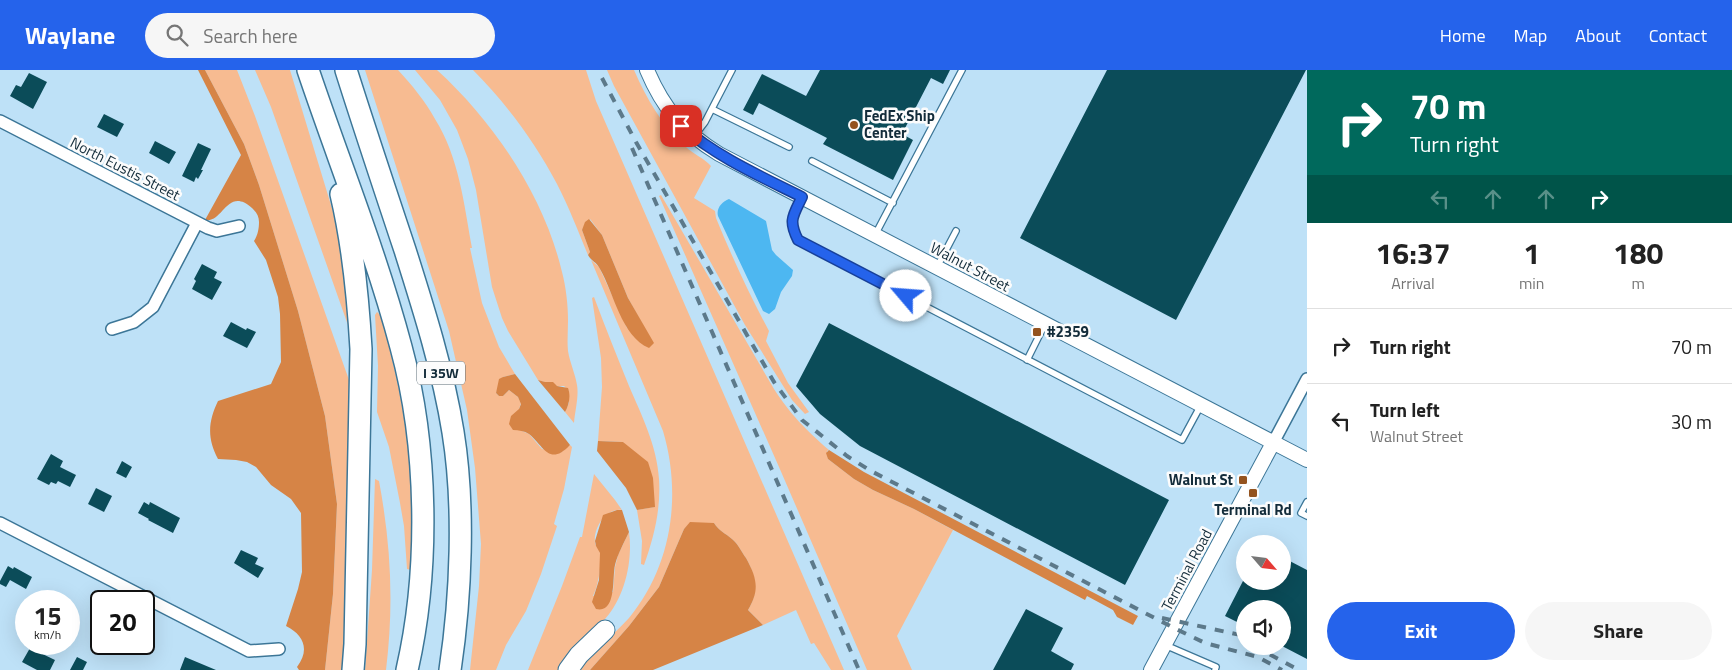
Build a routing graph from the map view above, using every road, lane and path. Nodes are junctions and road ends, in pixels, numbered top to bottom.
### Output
1 (308, 70) edge
2 (647, 70) edge
3 (732, 70) edge
4 (962, 70) edge
5 (349, 79) edge
6 (712, 109) junction
7 (324, 118) junction
8 (0, 122) edge
9 (693, 137) junction
10 (789, 147) dead end
11 (812, 161) dead end
12 (802, 197) junction
13 (893, 203) junction
14 (197, 223) junction
15 (239, 226) dead end
16 (956, 231) dead end
17 (875, 236) junction
18 (937, 267) junction
19 (1045, 324) junction
20 (112, 329) dead end
21 (1027, 360) junction
22 (1307, 379) edge
23 (1201, 405) junction
24 (1273, 443) junction
25 (1307, 460) edge
26 (1307, 502) edge
27 (1307, 516) edge
28 (0, 523) edge
29 (605, 630) dead end
30 (1165, 645) junction
31 (279, 649) dead end
32 (353, 670) edge
33 (407, 670) edge
34 (450, 670) edge
35 (568, 670) edge
36 (1151, 670) edge
37 (1214, 670) edge

1 - 7 highway, I 35W
2 - 9 street, Walnut Street
3 - 6 lane
4 - 13 lane
5 - 34 highway, I 35W
6 - 9 lane
6 - 10 lane
7 - 32 highway
7 - 33 highway, I 35W
8 - 14 street, North Eustis Street
9 - 12 street, Walnut Street
11 - 13 lane
12 - 17 street, Walnut Street
12 - 21 lane
13 - 17 lane
14 - 15 street, North Eustis Street
14 - 20 street
16 - 18 lane
17 - 18 street, Walnut Street
18 - 19 street, Walnut Street
19 - 21 lane
19 - 23 street, Walnut Street
21 - 23 lane
22 - 24 street, Terminal Road
23 - 24 street, Walnut Street
24 - 25 street, Walnut Street
24 - 30 street, Terminal Road
26 - 27 lane
28 - 31 street
29 - 35 highway
30 - 36 street, Terminal Road
30 - 37 lane

